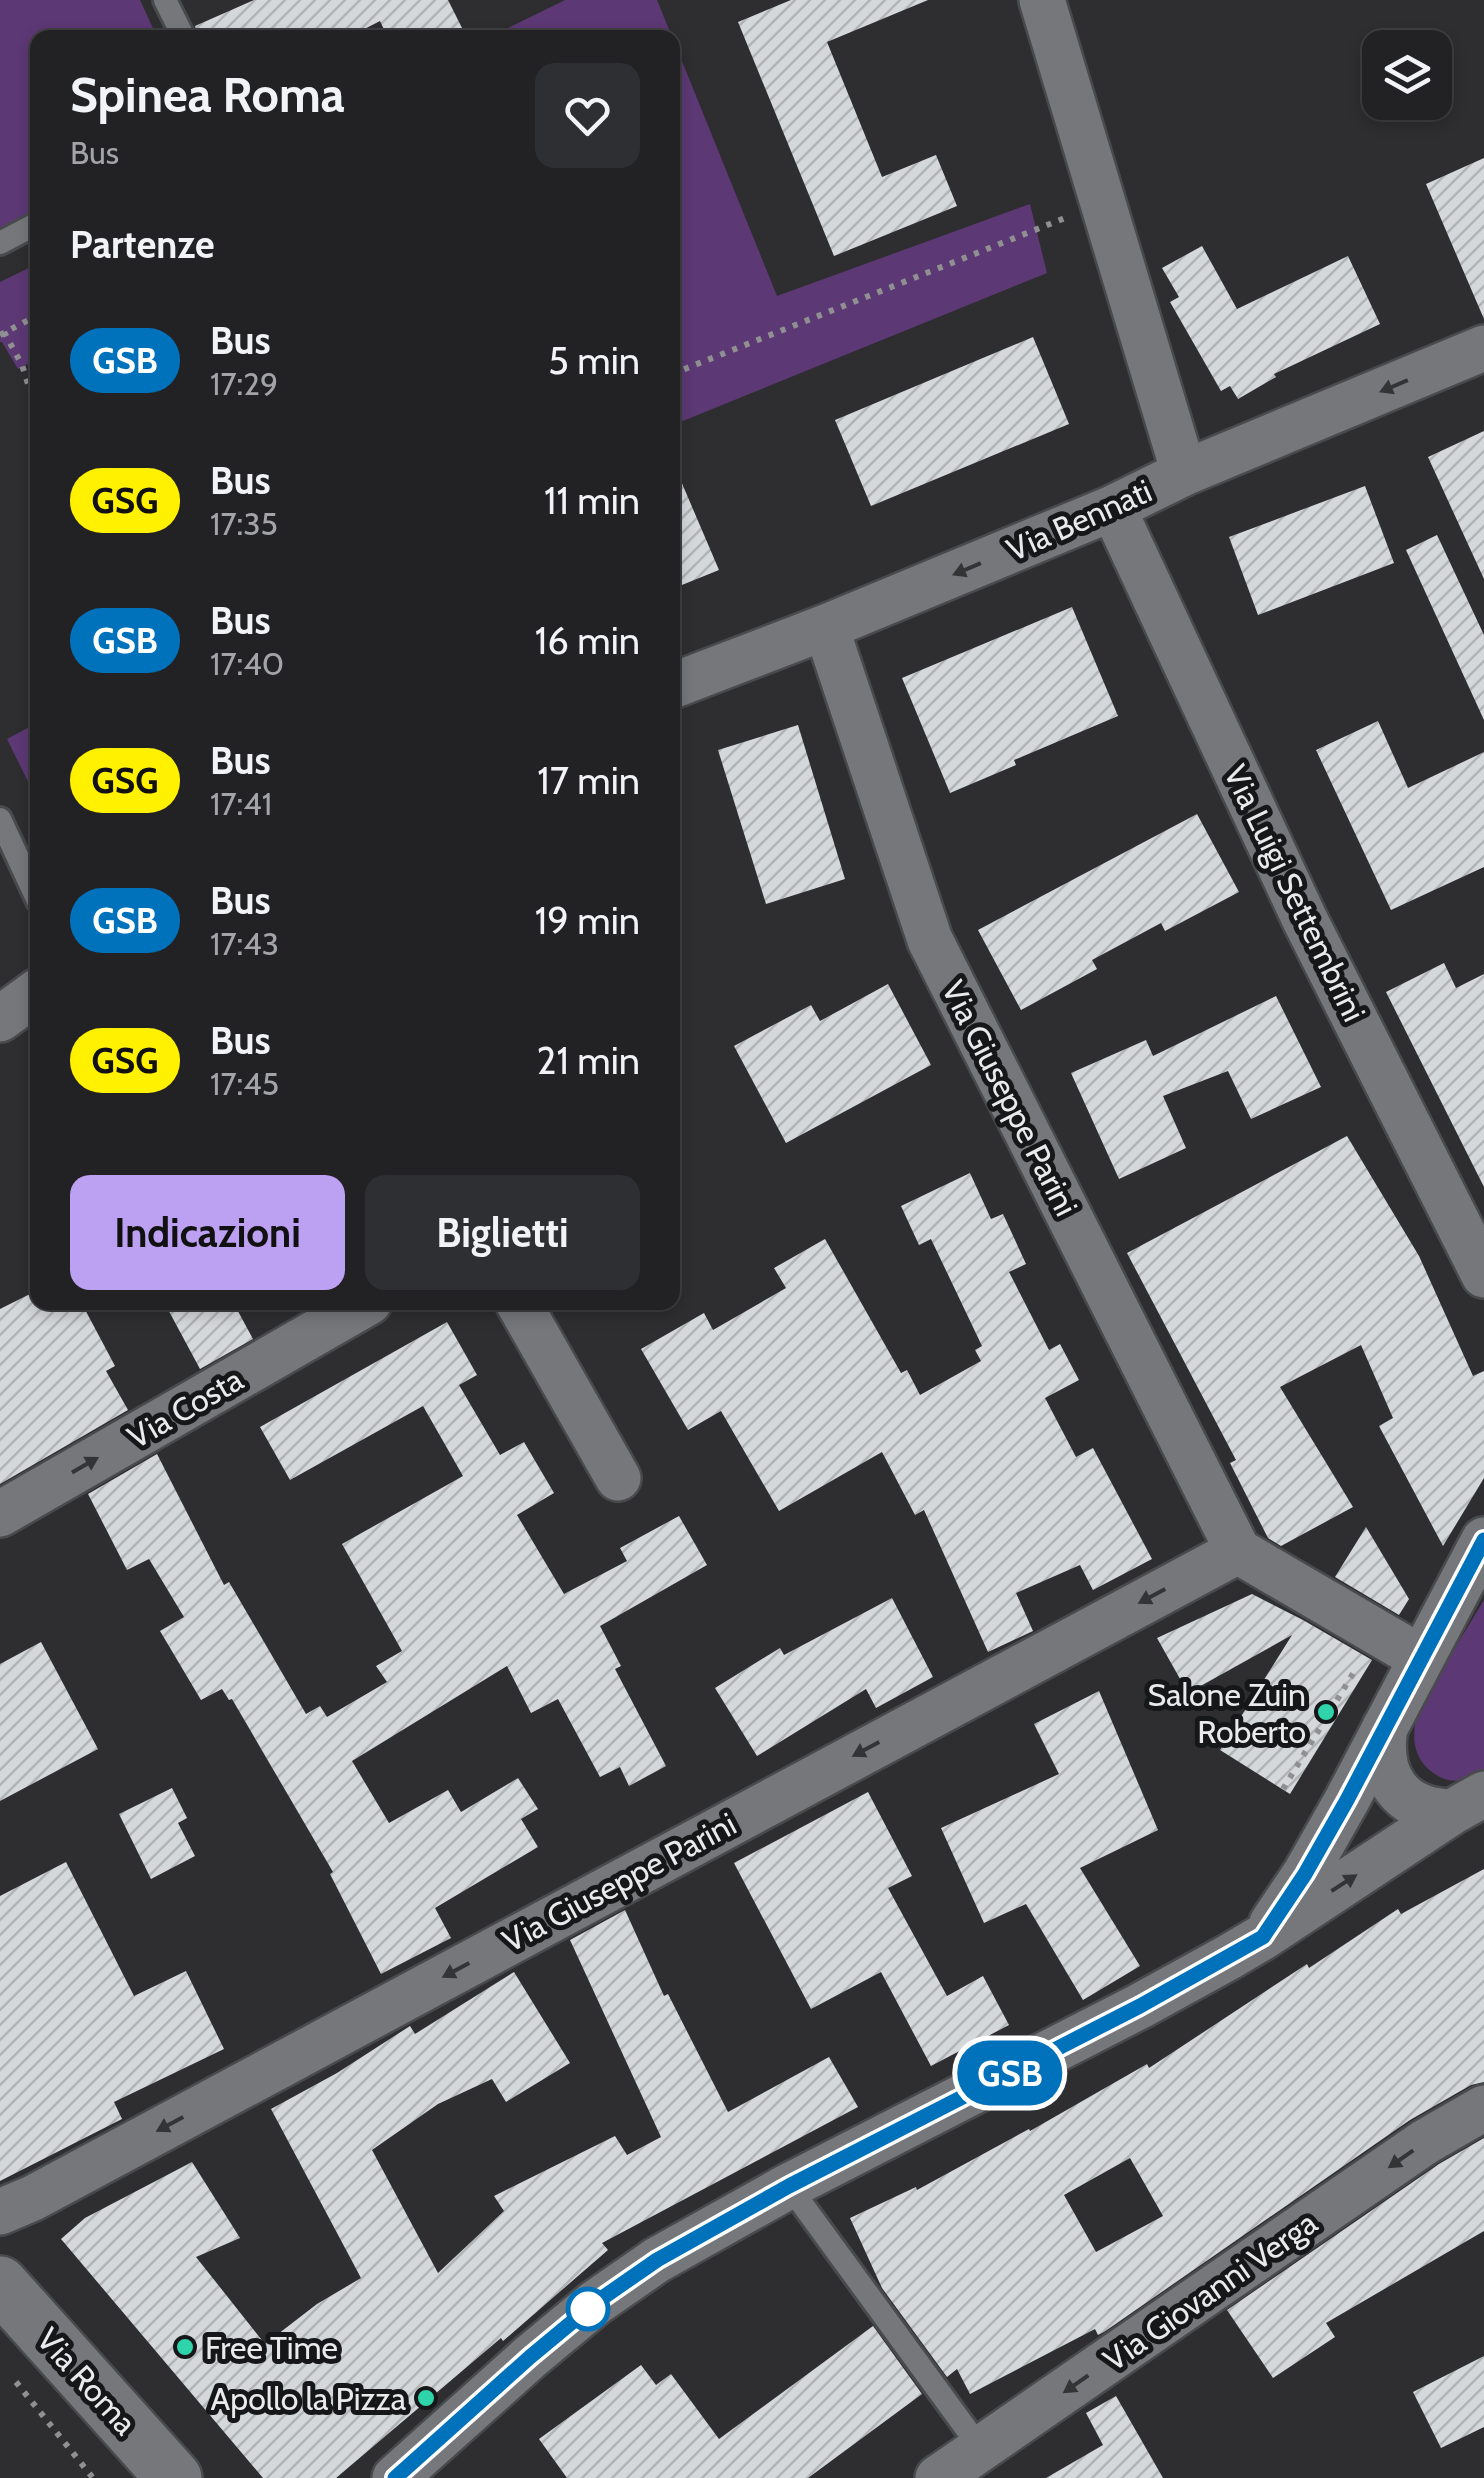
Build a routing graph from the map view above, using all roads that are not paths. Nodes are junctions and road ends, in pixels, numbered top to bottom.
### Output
1 (165, 0) edge
2 (1042, 0) edge
3 (180, 30) edge
4 (30, 227) edge
5 (0, 243) edge
6 (1484, 348) edge
7 (1184, 473) junction
8 (1113, 508) junction
9 (826, 627) junction
10 (680, 683) edge
11 (0, 819) edge
12 (30, 884) edge
13 (30, 997) edge
14 (0, 1019) edge
15 (1484, 1276) edge
16 (356, 1310) edge
17 (523, 1310) edge
18 (618, 1478) dead end
19 (0, 1514) edge
20 (1484, 1540) edge
21 (1238, 1550) junction
22 (1421, 1658) junction
23 (1385, 1727) junction
24 (1468, 1803) edge
25 (1263, 1937) junction
26 (1484, 2108) edge
27 (789, 2186) junction
28 (0, 2212) edge
29 (0, 2284) edge
30 (0, 2321) edge
31 (982, 2449) junction
32 (124, 2478) edge
33 (174, 2478) edge
34 (395, 2478) edge
35 (938, 2478) edge

1 - 3 lane
2 - 7 street
4 - 5 lane
6 -> 7 street, Via Bennati
7 - 8 street, Via Bennati
8 -> 9 street, Via Bennati
8 - 15 street, Via Luigi Settembrini
9 - 10 street, Via Bennati
9 - 21 street, Via Giuseppe Parini
11 - 12 lane
13 - 14 street
19 -> 16 street, Via Costa
17 - 18 street
20 - 22 street
21 - 22 street
21 -> 28 street, Via Giuseppe Parini
22 - 23 street
23 - 24 street
23 - 25 street
25 -> 24 street
25 - 27 street
26 -> 31 street, Via Giovanni Verga
27 - 31 lane
27 - 34 street
29 - 33 street, Via Roma
30 - 32 street, Via Roma
31 - 35 street, Via Giovanni Verga

